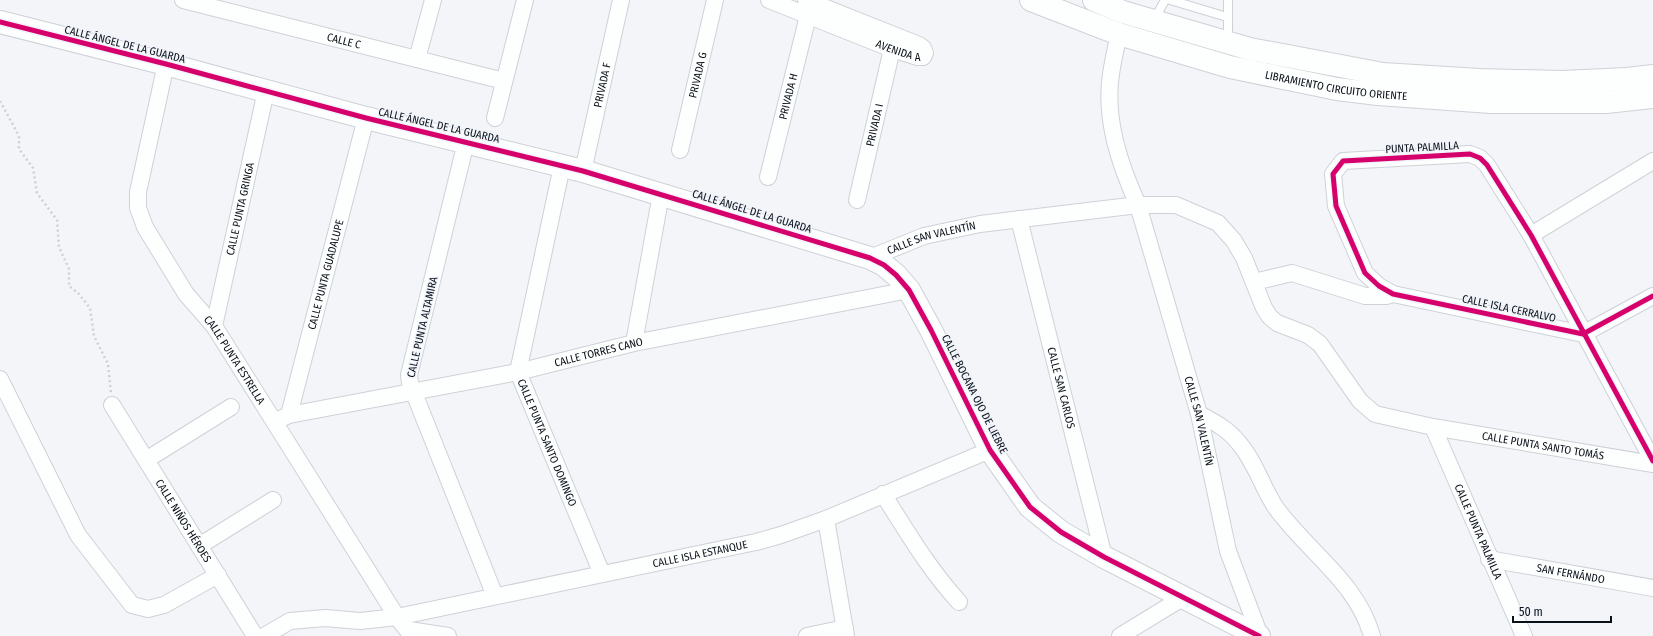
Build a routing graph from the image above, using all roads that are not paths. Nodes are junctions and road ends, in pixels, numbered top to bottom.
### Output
1 (183, 0) edge
2 (433, 0) edge
3 (525, 0) edge
4 (621, 0) edge
5 (715, 0) edge
6 (769, 0) edge
7 (1031, 0) edge
8 (1094, 0) edge
9 (1166, 0) edge
10 (1170, 0) edge
11 (1228, 0) edge
12 (807, 8) edge
13 (1227, 17) junction
14 (1154, 21) junction
15 (0, 22) edge
16 (1119, 34) junction
17 (1228, 42) junction
18 (892, 49) junction
19 (417, 59) junction
20 (166, 64) junction
21 (1653, 76) edge
22 (504, 81) junction
23 (266, 90) junction
24 (1653, 97) edge
25 (366, 118) junction
26 (495, 118) dead end
27 (466, 142) junction
28 (680, 150) dead end
29 (1653, 161) edge
30 (562, 166) junction
31 (583, 171) junction
32 (768, 177) dead end
33 (661, 194) junction
34 (857, 200) dead end
35 (1138, 206) junction
36 (1019, 219) junction
37 (1531, 235) junction
38 (870, 258) junction
39 (1254, 282) junction
40 (1379, 286) joint
41 (909, 290) junction
42 (1393, 294) junction
43 (1653, 296) edge
44 (214, 326) junction
45 (1583, 334) junction
46 (634, 343) junction
47 (518, 372) junction
48 (0, 379) edge
49 (412, 393) junction
50 (112, 405) road end
51 (231, 407) dead end
52 (1199, 414) junction
53 (289, 415) junction
54 (273, 422) junction
55 (1433, 427) junction
56 (1648, 440) edge
57 (990, 450) junction
58 (146, 460) junction
59 (1653, 462) edge
60 (884, 494) junction
61 (273, 500) dead end
62 (826, 519) junction
63 (199, 546) junction
64 (1104, 557) junction
65 (1489, 559) junction
66 (602, 574) junction
67 (218, 575) junction
68 (1653, 588) edge
69 (495, 596) junction
70 (1184, 597) junction
71 (959, 602) dead end
72 (397, 616) junction
73 (846, 632) edge
74 (410, 633) edge
75 (255, 636) edge
76 (264, 636) edge
77 (448, 636) edge
78 (807, 636) edge
79 (1120, 636) edge
80 (1260, 636) edge
81 (1372, 636) edge
82 (1524, 636) edge

1 - 19 street, CALLE C
2 - 19 street
3 - 22 street
4 - 31 street, PRIVADA F
5 - 28 street, PRIVADA G
6 - 12 street, AVENIDA A
7 - 16 street, LIBRAMIENTO CIRCUITO ORIENTE
8 - 14 street, LIBRAMIENTO CIRCUITO ORIENTE
9 - 14 lane
10 - 13 lane
11 - 13 lane
12 - 18 street, AVENIDA A
12 - 18 street, AVENIDA A
12 - 32 street, PRIVADA H
13 - 17 lane
14 - 17 street, LIBRAMIENTO CIRCUITO ORIENTE
15 - 20 street, CALLE ÁNGEL DE LA GUARDA
16 - 24 street, LIBRAMIENTO CIRCUITO ORIENTE
16 - 35 street, CALLE SAN VALENTÍN
17 - 21 street, LIBRAMIENTO CIRCUITO ORIENTE
18 - 34 street, PRIVADA I
19 - 22 street, CALLE C
20 - 23 street, CALLE ÁNGEL DE LA GUARDA
20 - 44 street, CALLE PUNTA ESTRELLA
22 - 26 street
23 - 25 street, CALLE ÁNGEL DE LA GUARDA
23 - 44 street, CALLE PUNTA GRINGA
25 - 27 street, CALLE ÁNGEL DE LA GUARDA
25 - 53 street, CALLE PUNTA GUADALUPE
27 - 30 street, CALLE ÁNGEL DE LA GUARDA
27 - 49 street, CALLE PUNTA ALTAMIRA
29 - 37 street
30 - 31 street, CALLE ÁNGEL DE LA GUARDA
30 - 47 street, CALLE PUNTA SANTO DOMINGO
31 - 33 street, CALLE ÁNGEL DE LA GUARDA
33 - 38 street, CALLE ÁNGEL DE LA GUARDA
33 - 46 street
35 - 36 street, CALLE SAN VALENTÍN
35 - 39 street, CALLE PUNTA SANTO TOMÁS
35 - 52 street, CALLE SAN VALENTÍN
36 - 38 street, CALLE SAN VALENTÍN
36 - 64 street, CALLE SAN CARLOS
37 - 40 street, PUNTA PALMILLA
37 - 45 street, PUNTA PALMILLA
38 - 41 street, CALLE BOCANA OJO DE LIEBRE
39 - 42 street
39 - 55 street, CALLE PUNTA SANTO TOMÁS
40 - 42 street, CALLE ISLA CERRALVO
41 - 46 street, CALLE TORRES CANO
41 - 57 street, CALLE BOCANA OJO DE LIEBRE
42 - 45 street, CALLE ISLA CERRALVO
43 - 45 street
44 - 54 street, CALLE PUNTA ESTRELLA
45 - 56 street, PUNTA PALMILLA
46 - 47 street, CALLE TORRES CANO
47 - 49 street, CALLE TORRES CANO
47 - 66 street, CALLE PUNTA SANTO DOMINGO
48 - 67 street
49 - 53 street, CALLE TORRES CANO
49 - 69 street, CALLE PUNTA ALTAMIRA
50 - 58 street, CALLE NIÑOS HÉROES
51 - 58 street
52 - 80 street, CALLE SAN VALENTÍN
52 - 81 street
53 - 54 street
54 - 72 street, CALLE PUNTA ESTRELLA
55 - 59 street, CALLE PUNTA SANTO TOMÁS
55 - 65 street, CALLE PUNTA PALMILLA
56 - 59 street, PUNTA PALMILLA
57 - 60 street, CALLE ISLA ESTANQUE
57 - 64 street, CALLE BOCANA OJO DE LIEBRE
58 - 63 street, CALLE NIÑOS HÉROES
60 - 62 street, CALLE ISLA ESTANQUE
60 - 71 street
61 - 63 street
62 - 66 street, CALLE ISLA ESTANQUE
62 - 73 street
63 - 67 street, CALLE NIÑOS HÉROES
64 - 70 street, CALLE BOCANA OJO DE LIEBRE
65 - 68 street, SAN FERNÁNDO
65 - 82 street, CALLE PUNTA PALMILLA
66 - 69 street, CALLE ISLA ESTANQUE
67 - 75 street, CALLE NIÑOS HÉROES
69 - 72 street, CALLE ISLA ESTANQUE
70 - 79 street
70 - 80 street, CALLE BOCANA OJO DE LIEBRE
72 - 74 street, CALLE PUNTA ESTRELLA
72 - 76 street, CALLE ISLA ESTANQUE
73 - 78 street
74 - 77 street

